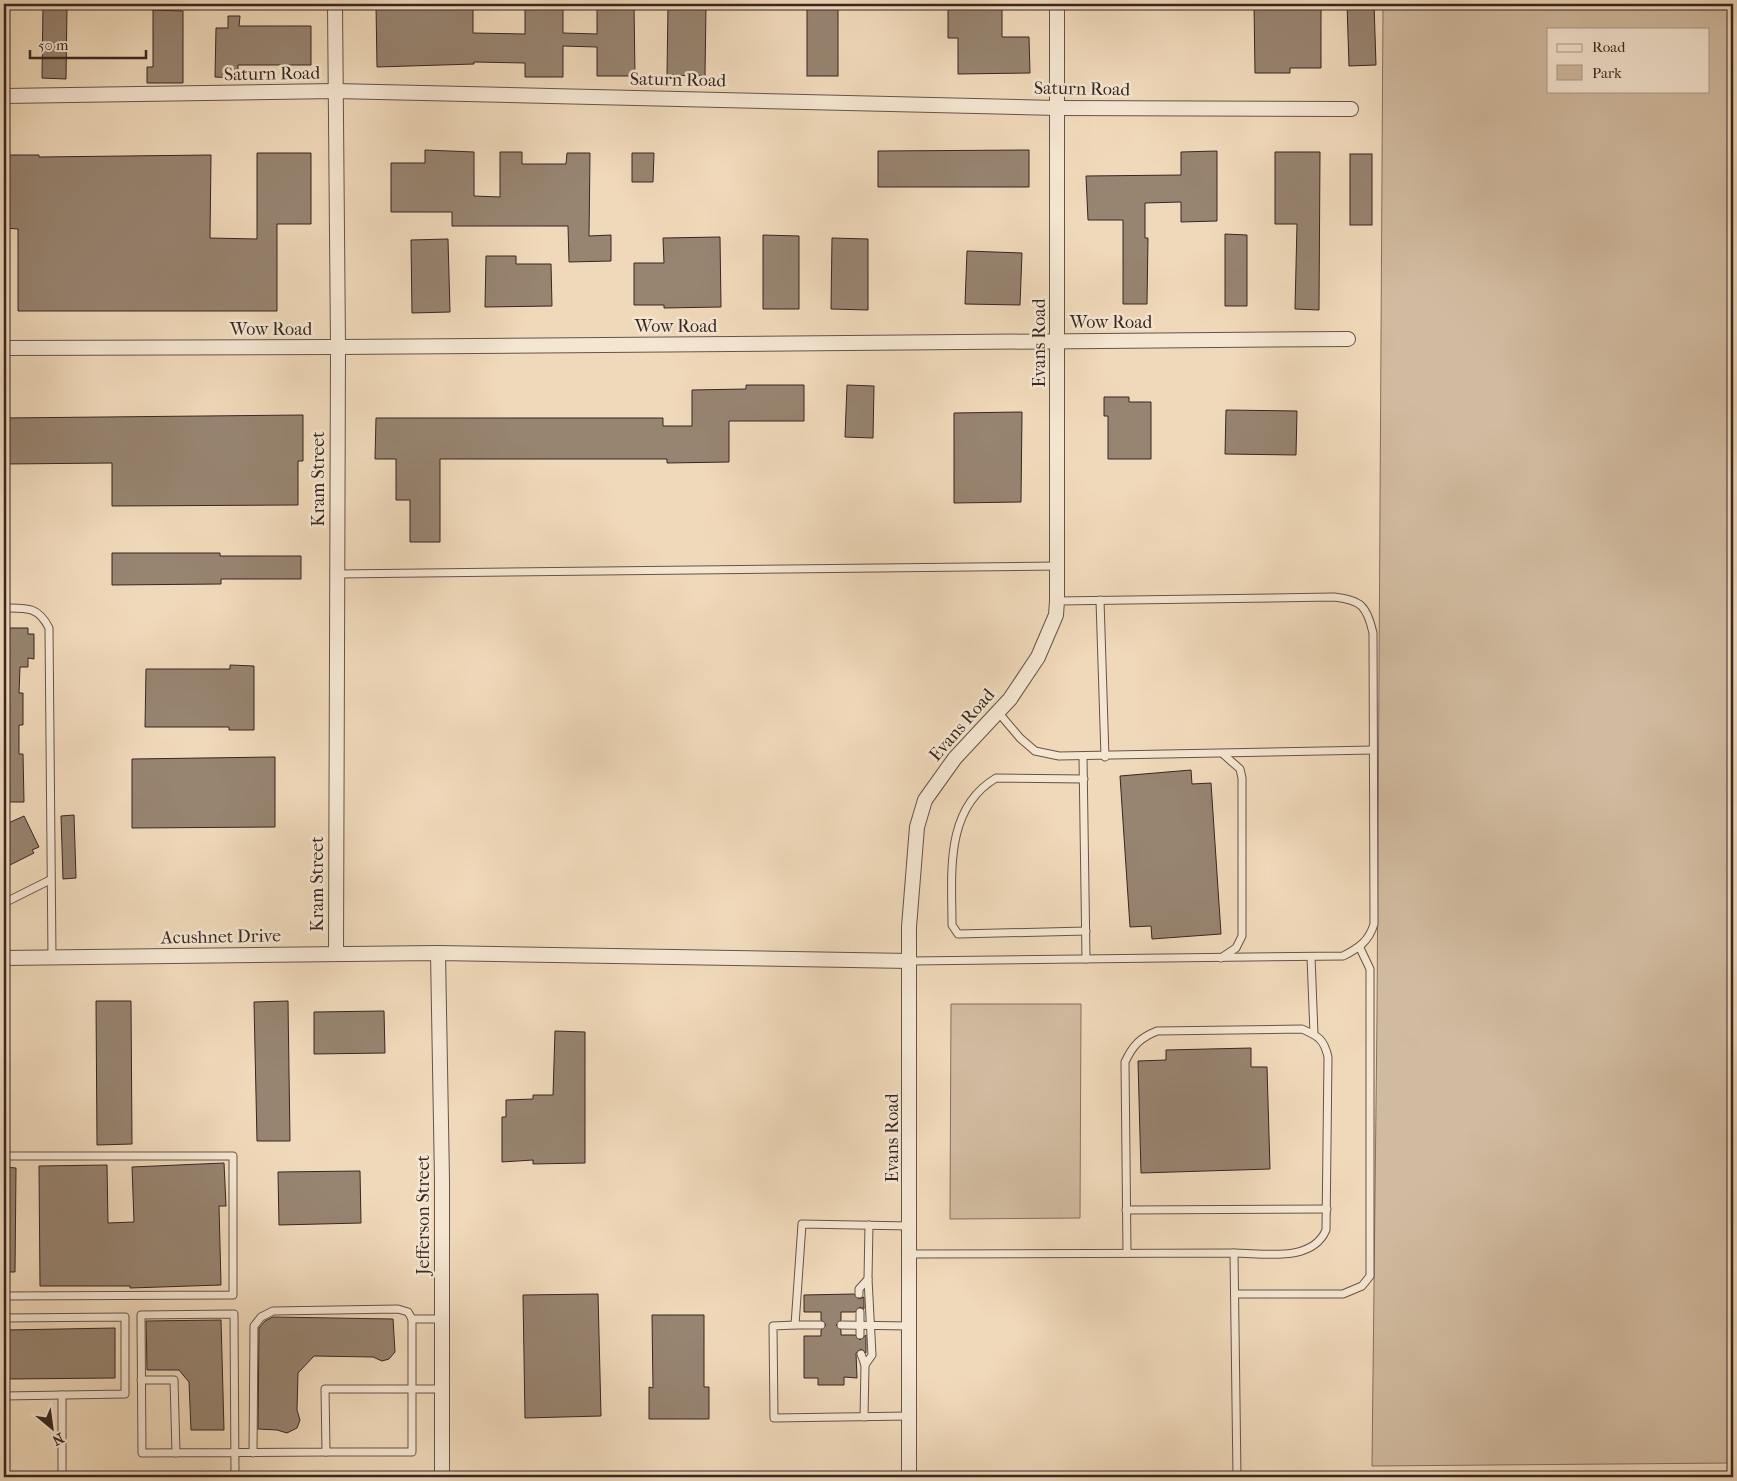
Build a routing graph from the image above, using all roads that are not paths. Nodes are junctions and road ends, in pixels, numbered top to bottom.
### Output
1 (335, 4) edge
2 (1057, 4) edge
3 (335, 92) junction
4 (4, 96) edge
5 (1057, 108) junction
6 (1351, 109) dead end
7 (1348, 339) dead end
8 (1058, 342) junction
9 (4, 348) edge
10 (338, 348) junction
11 (1058, 566) junction
12 (337, 574) junction
13 (1100, 600) junction
14 (1058, 601) junction
15 (4, 608) edge
16 (998, 712) junction
17 (1373, 750) junction
18 (1222, 753) junction
19 (1083, 757) junction
20 (1104, 757) junction
21 (1084, 779) junction
22 (50, 880) junction
23 (4, 903) edge
24 (1086, 931) junction
25 (1360, 948) junction
26 (438, 953) junction
27 (336, 954) junction
28 (4, 958) edge
29 (52, 958) junction
30 (1221, 958) junction
31 (1311, 958) junction
32 (1086, 959) junction
33 (910, 961) junction
34 (1314, 1034) junction
35 (4, 1156) edge
36 (1327, 1209) junction
37 (1126, 1210) junction
38 (868, 1225) junction
39 (910, 1226) junction
40 (1234, 1253) junction
41 (911, 1254) junction
42 (1126, 1254) junction
43 (868, 1279) junction
44 (859, 1294) dead end
45 (1234, 1294) junction
46 (4, 1296) edge
47 (860, 1312) dead end
48 (4, 1318) edge
49 (412, 1319) junction
50 (442, 1319) junction
51 (795, 1325) junction
52 (821, 1325) dead end
53 (841, 1326) dead end
54 (860, 1326) junction
55 (871, 1326) junction
56 (910, 1326) junction
57 (860, 1336) dead end
58 (861, 1354) dead end
59 (865, 1365) junction
60 (141, 1380) junction
61 (412, 1389) junction
62 (442, 1389) junction
63 (62, 1395) junction
64 (4, 1396) edge
65 (910, 1416) junction
66 (864, 1417) junction
67 (253, 1452) junction
68 (326, 1452) junction
69 (176, 1453) junction
70 (235, 1453) junction
71 (62, 1477) edge
72 (235, 1477) edge
73 (442, 1477) edge
74 (910, 1477) edge
75 (1237, 1477) edge

1 - 3 street, Kram Street
2 - 5 street, Evans Road
3 - 4 street, Saturn Road
3 - 5 street, Saturn Road
3 - 10 street, Kram Street
5 - 6 street, Saturn Road
5 - 8 street, Evans Road
7 - 8 street, Wow Road
8 - 10 street, Wow Road
8 - 11 street, Evans Road
9 - 10 street, Wow Road
10 - 12 street, Kram Street
11 - 12 lane
11 - 14 street, Evans Road
12 - 27 street, Kram Street
13 - 14 lane
13 - 17 lane
13 - 20 lane
14 - 16 street, Evans Road
15 - 22 lane
16 - 19 lane
16 - 33 street, Evans Road
17 - 18 lane
17 - 25 lane
18 - 20 lane
18 - 30 lane
19 - 20 lane
19 - 21 lane
21 - 24 lane
21 - 24 lane
22 - 23 lane
22 - 29 lane
24 - 32 lane
25 - 31 lane
25 - 45 lane
26 - 27 street, Acushnet Drive
26 - 33 street, Acushnet Drive
26 - 50 street, Jefferson Street
27 - 29 street, Acushnet Drive
28 - 29 street, Acushnet Drive
30 - 31 lane
30 - 32 lane
31 - 34 lane
32 - 33 lane
33 - 39 street, Evans Road
34 - 36 lane
34 - 37 lane
35 - 46 lane
36 - 37 lane
36 - 40 lane
37 - 42 lane
38 - 39 lane
38 - 43 lane
38 - 51 lane
39 - 41 street, Evans Road
40 - 42 lane
40 - 45 lane
41 - 42 lane
41 - 56 street, Evans Road
43 - 44 lane
43 - 55 lane
45 - 75 lane
47 - 54 lane
48 - 63 lane
49 - 50 lane
49 - 61 lane
49 - 67 lane
50 - 62 street, Jefferson Street
51 - 52 lane
51 - 66 lane
53 - 54 lane
54 - 55 lane
54 - 57 lane
55 - 56 lane
55 - 59 lane
56 - 65 street, Evans Road
58 - 59 lane
59 - 66 lane
60 - 69 lane
60 - 69 lane
60 - 70 lane
61 - 62 lane
61 - 68 lane
61 - 68 lane
62 - 73 street, Jefferson Street
63 - 64 lane
63 - 71 lane
65 - 66 lane
65 - 74 street, Evans Road
67 - 68 lane
67 - 70 lane
69 - 70 lane
70 - 72 lane

